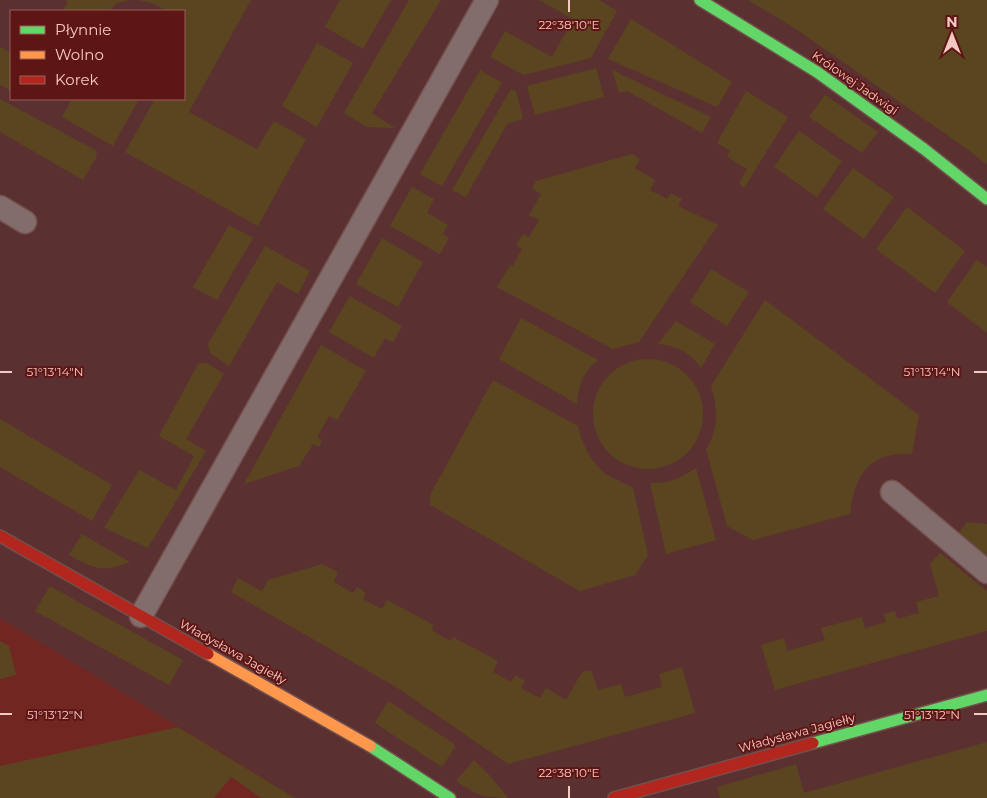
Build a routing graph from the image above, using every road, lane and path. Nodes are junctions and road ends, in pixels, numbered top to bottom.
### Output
1 (487, 0) edge
2 (700, 0) edge
3 (987, 199) edge
4 (0, 207) edge
5 (25, 222) dead end
6 (892, 492) dead end
7 (0, 536) edge
8 (987, 572) edge
9 (141, 616) junction
10 (987, 695) edge
11 (450, 798) edge
12 (614, 798) edge

1 - 9 lane
2 - 3 street, Królowej Jadwigi
4 - 5 lane
6 - 8 lane
7 - 9 street, Władysława Jagiełły
9 - 11 street, Władysława Jagiełły
10 - 12 street, Władysława Jagiełły

